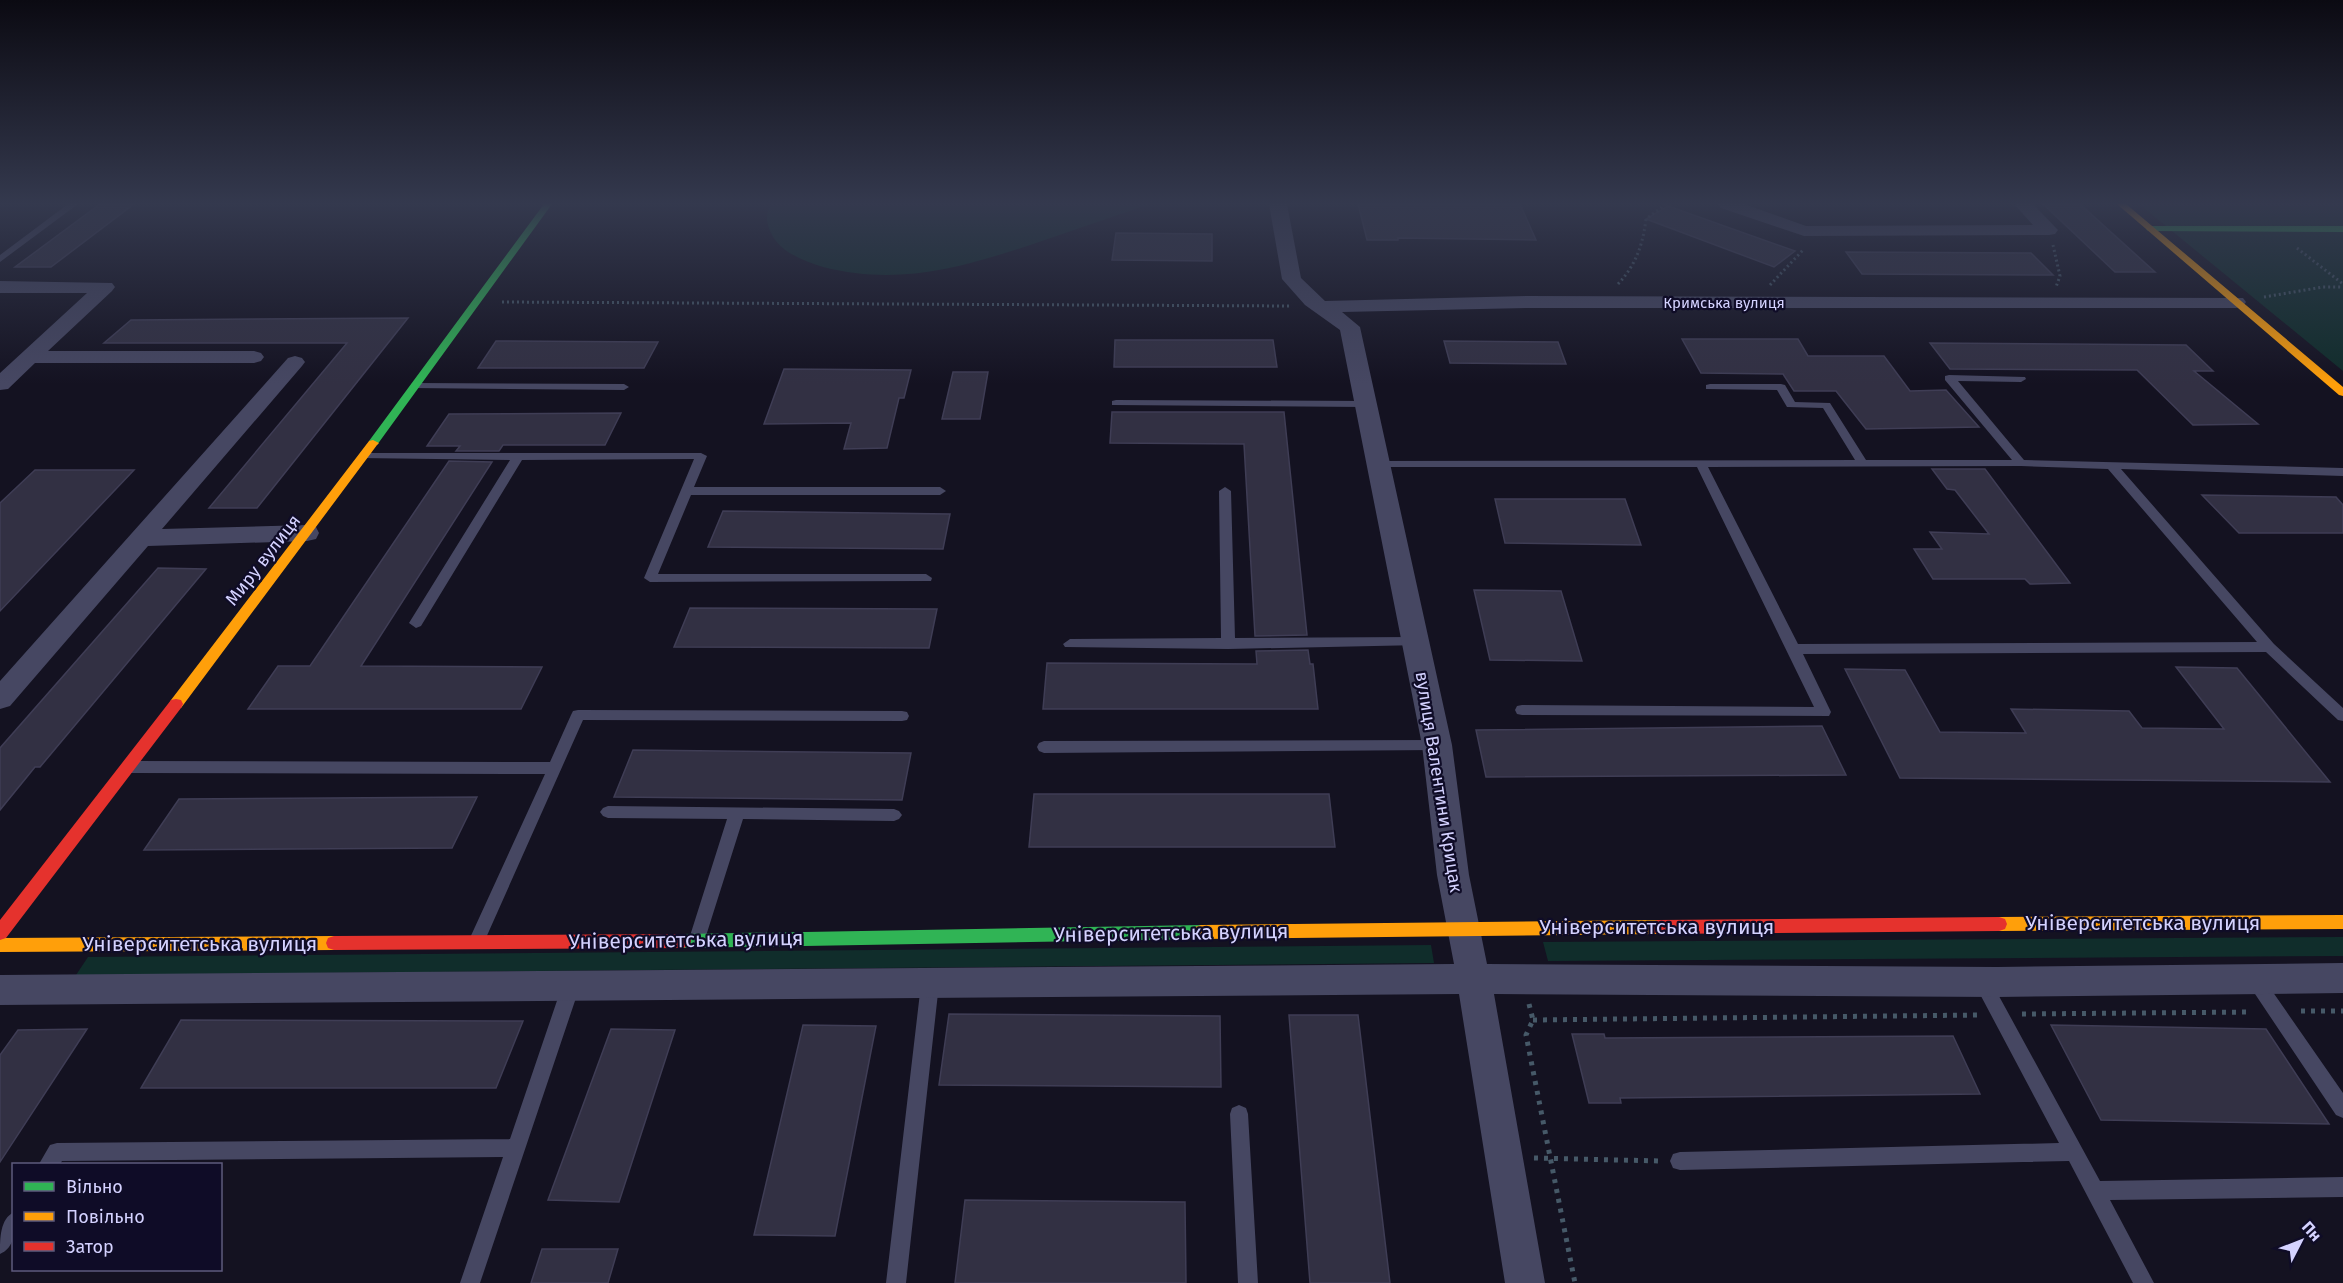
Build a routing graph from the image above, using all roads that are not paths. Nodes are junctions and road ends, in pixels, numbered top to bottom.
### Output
1 (504, 264) edge
2 (1289, 264) edge
3 (2192, 264) edge
4 (0, 287) edge
5 (2236, 302) junction
6 (1321, 307) junction
7 (1908, 314) dead end
8 (2257, 319) junction
9 (29, 357) junction
10 (254, 357) dead end
11 (295, 362) dead end
12 (2021, 379) dead end
13 (0, 384) edge
14 (415, 386) junction
15 (624, 387) dead end
16 (1710, 387) dead end
17 (2343, 393) edge
18 (1116, 403) dead end
19 (1365, 404) junction
20 (363, 456) junction
21 (518, 457) junction
22 (2022, 463) junction
23 (1377, 464) junction
24 (1701, 464) junction
25 (1863, 464) junction
26 (2112, 466) junction
27 (2343, 472) edge
28 (686, 491) junction
29 (940, 491) dead end
30 (1225, 491) dead end
31 (307, 533) junction
32 (141, 538) junction
33 (926, 578) dead end
34 (416, 623) dead end
35 (1416, 642) junction
36 (1070, 644) dead end
37 (1228, 644) junction
38 (2269, 647) junction
39 (1794, 649) junction
40 (0, 699) edge
41 (1522, 710) dead end
42 (902, 716) dead end
43 (2343, 716) edge
44 (1437, 745) junction
45 (1044, 747) dead end
46 (126, 767) junction
47 (555, 768) junction
48 (608, 812) dead end
49 (737, 813) junction
50 (894, 815) dead end
51 (2343, 922) edge
52 (1465, 928) junction
53 (0, 933) edge
54 (696, 940) junction
55 (476, 942) junction
56 (0, 945) edge
57 (2343, 978) edge
58 (1474, 979) junction
59 (2254, 979) junction
60 (1982, 981) junction
61 (930, 984) junction
62 (572, 986) junction
63 (0, 990) edge
64 (2343, 1109) edge
65 (1239, 1114) dead end
66 (516, 1148) junction
67 (2074, 1152) junction
68 (1680, 1161) road end
69 (50, 1163) edge
70 (2343, 1187) edge
71 (2094, 1191) junction
72 (12, 1225) edge
73 (0, 1244) edge
74 (470, 1283) edge
75 (896, 1283) edge
76 (1248, 1283) edge
77 (1525, 1283) edge
78 (2144, 1283) edge

1 - 14 street, Миру вулиця
2 - 6 street, вулиця Валентини Крицак
3 - 5 street
4 - 9 street
5 - 6 street, Кримська вулиця
5 - 8 street
6 - 19 street, вулиця Валентини Крицак
7 - 8 street
8 - 17 street
9 - 10 street
9 - 13 street
11 - 32 street
12 - 22 lane
14 - 15 lane
14 - 20 street, Миру вулиця
16 - 25 lane
18 - 19 lane
19 - 23 street, вулиця Валентини Крицак
20 - 21 lane
20 - 31 street, Миру вулиця
21 - 28 lane
21 - 34 lane
22 - 25 lane
22 - 26 lane
23 - 24 lane
23 - 35 street, вулиця Валентини Крицак
24 - 25 lane
24 - 39 lane
26 - 27 lane
26 - 38 lane
28 - 29 lane
28 - 33 lane
30 - 37 lane
31 - 32 street
31 - 46 street, Миру вулиця
32 - 40 street
35 - 37 lane
35 - 44 street, вулиця Валентини Крицак
36 - 37 lane
38 - 39 lane
38 - 43 lane
39 - 41 lane
42 - 47 lane
44 - 45 lane
44 - 52 street, вулиця Валентини Крицак
46 - 47 lane
46 - 53 street, Миру вулиця
47 - 55 lane
48 - 49 lane
49 - 50 lane
49 - 54 lane
51 - 52 street, Університетська вулиця
52 - 54 street, Університетська вулиця
52 - 58 street, вулиця Валентини Крицак
54 - 55 street, Університетська вулиця
55 - 56 street, Університетська вулиця
57 - 59 street
58 - 60 street
58 - 61 street
58 - 77 street, вулиця Валентини Крицак
59 - 60 street
59 - 64 lane
60 - 67 lane
61 - 62 street
61 - 75 lane
62 - 63 street
62 - 66 lane
65 - 76 lane
66 - 69 lane
66 - 74 lane
67 - 68 lane
67 - 71 lane
70 - 71 lane
71 - 78 lane
72 - 73 lane

